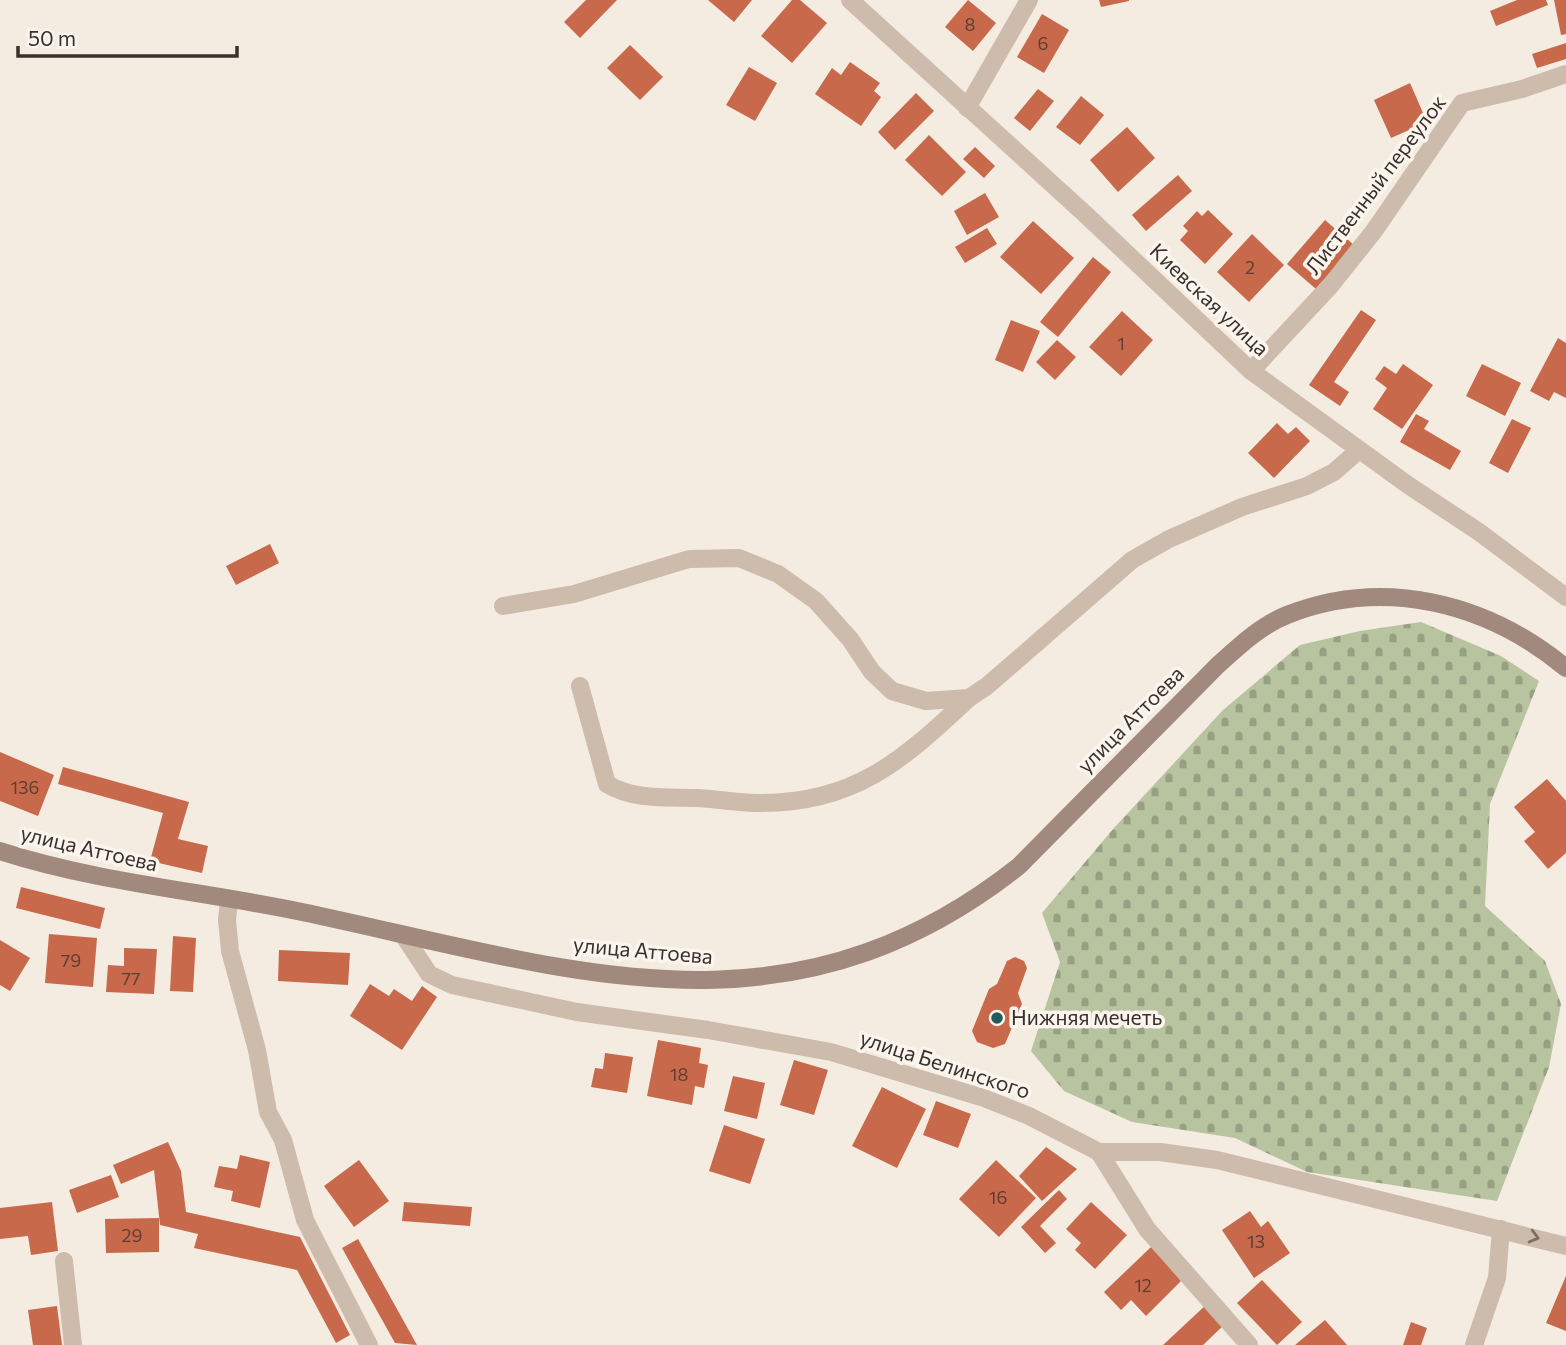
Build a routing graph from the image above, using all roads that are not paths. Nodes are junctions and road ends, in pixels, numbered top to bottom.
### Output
1 (850, 0) edge
2 (1029, 0) edge
3 (1566, 74) edge
4 (967, 108) junction
5 (1251, 371) junction
6 (1359, 450) junction
7 (1566, 597) edge
8 (503, 606) dead end
9 (1566, 668) edge
10 (580, 686) dead end
11 (969, 698) junction
12 (0, 851) edge
13 (229, 901) junction
14 (404, 936) junction
15 (1099, 1152) junction
16 (1501, 1229) junction
17 (1566, 1246) edge
18 (64, 1261) dead end
19 (73, 1345) edge
20 (369, 1345) edge
21 (1249, 1345) edge
22 (1474, 1345) edge

1 - 4 street, Киевская улица
2 - 4 street
3 - 5 street, Лиственный переулок
4 - 5 street, Киевская улица
5 - 6 street, Киевская улица
6 - 7 street, Киевская улица
6 - 11 street
8 - 11 street
9 - 14 street, улица Аттоева
10 - 11 street
12 - 13 street, улица Аттоева
13 - 14 street, улица Аттоева
13 - 20 street
14 - 15 street, улица Белинского
15 - 16 street, улица Белинского
15 - 21 street
16 -> 17 street, улица Белинского
16 - 22 street
18 - 19 street

